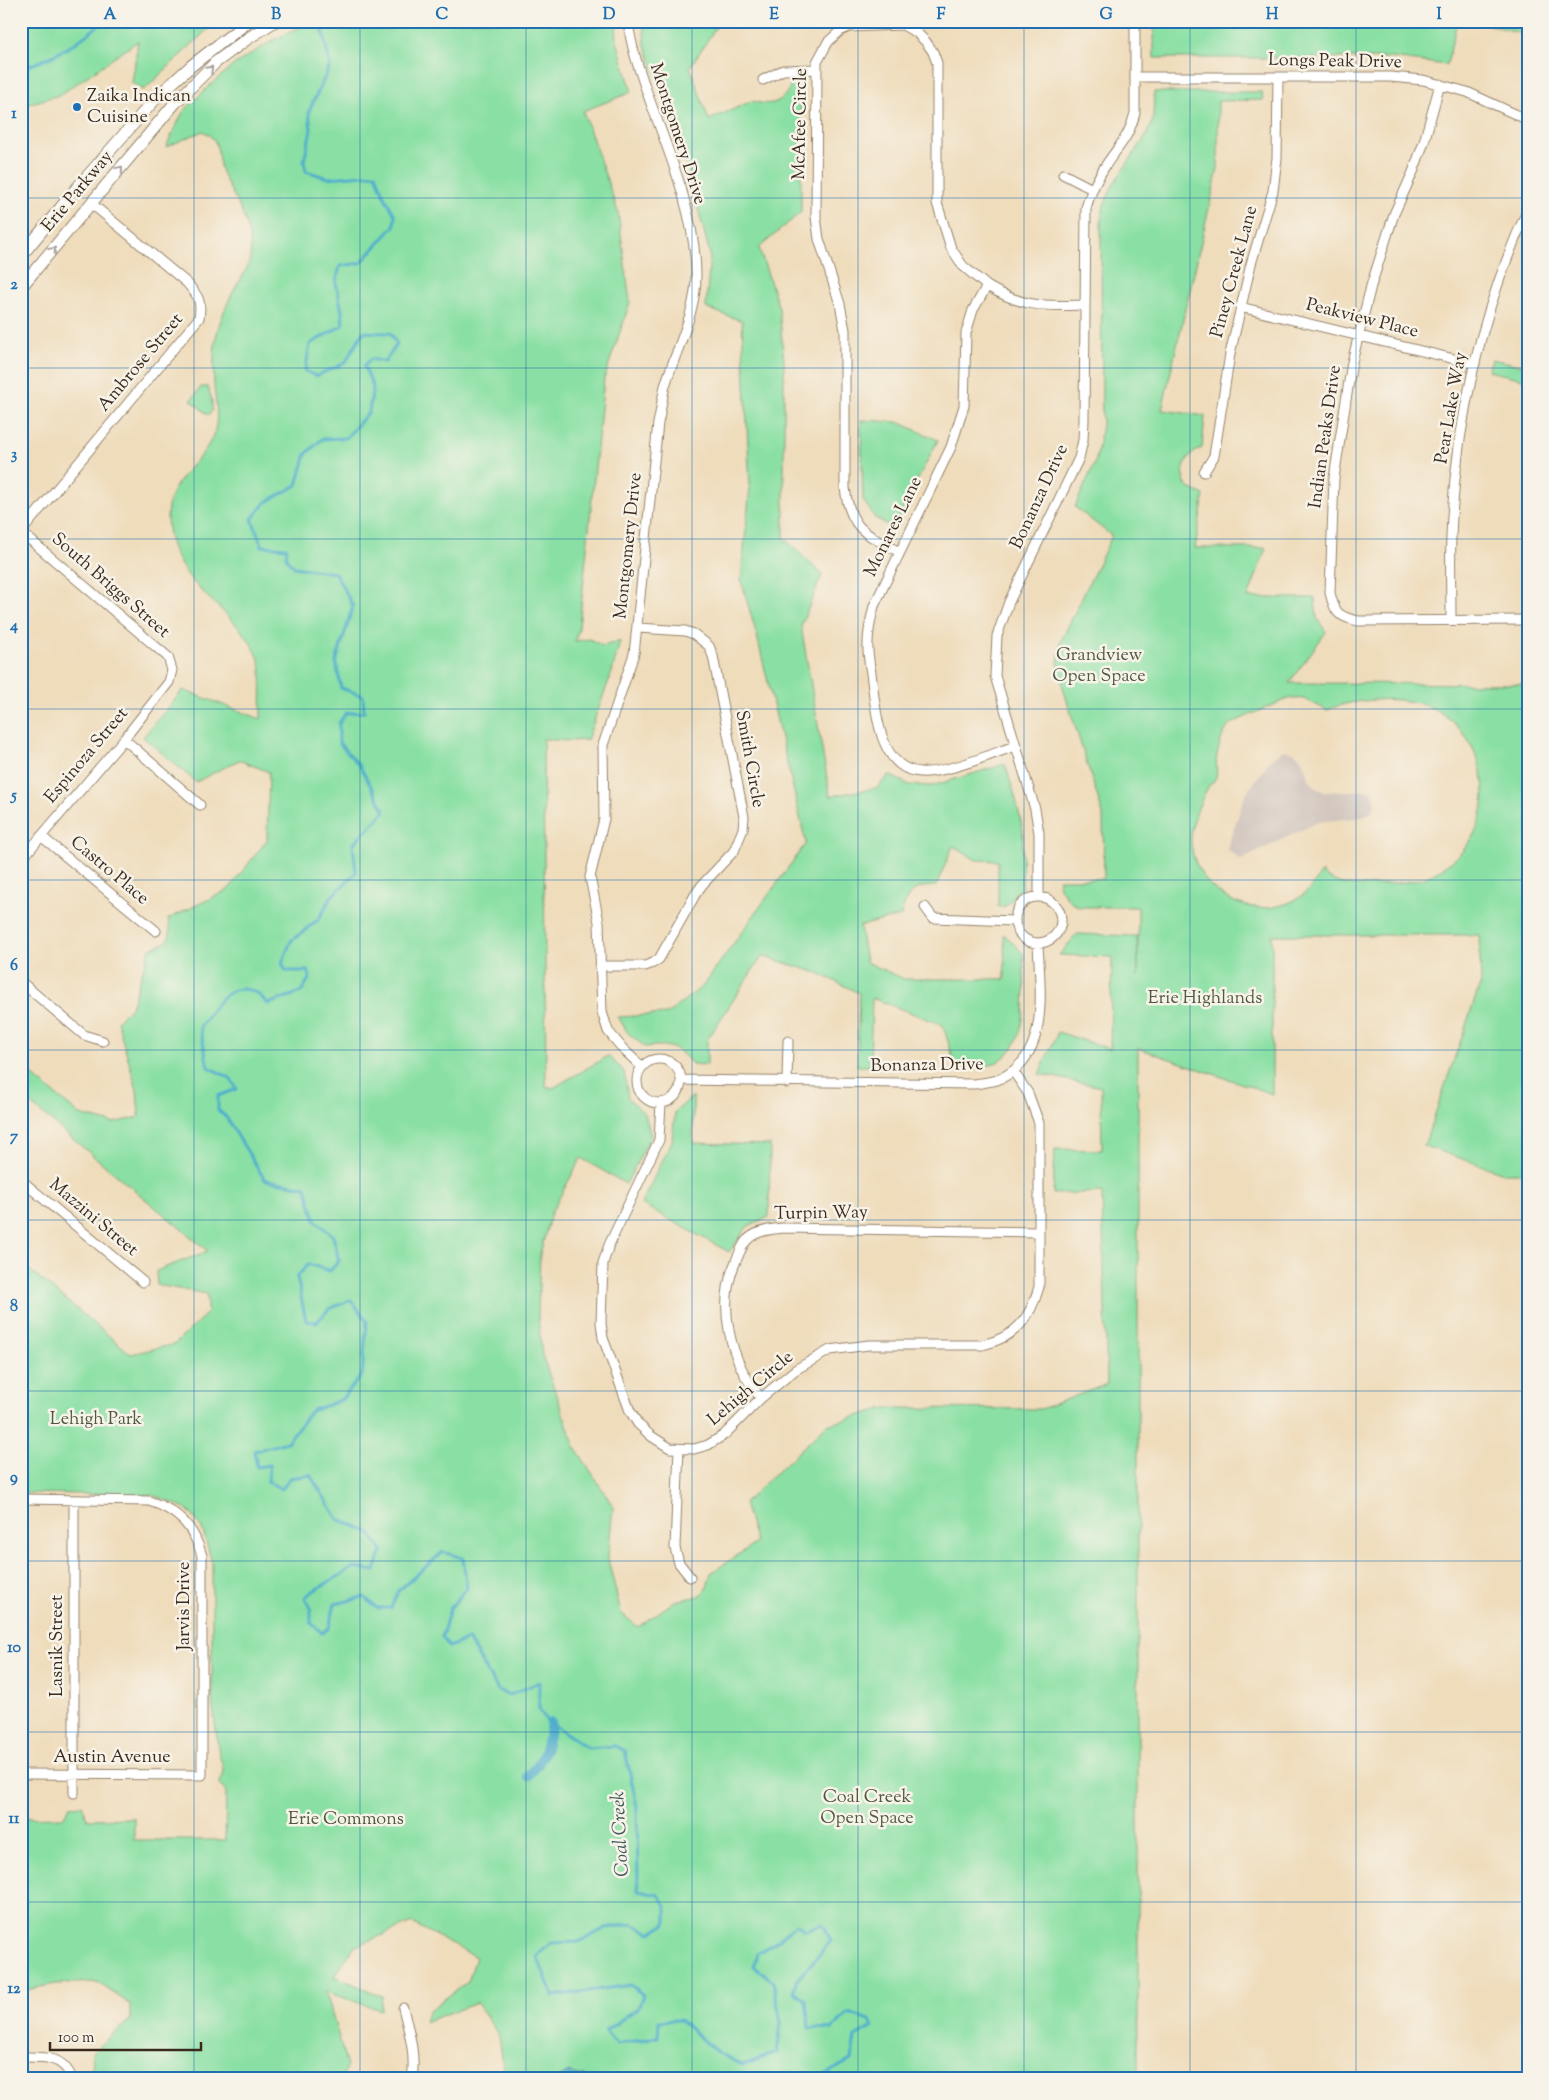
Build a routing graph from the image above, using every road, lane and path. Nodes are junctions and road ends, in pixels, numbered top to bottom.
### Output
1 (249, 21) edge
2 (275, 21) edge
3 (628, 21) edge
4 (1135, 21) edge
5 (816, 69) junction
6 (1135, 76) junction
7 (1278, 77) junction
8 (763, 80) dead end
9 (1440, 84) junction
10 (1528, 120) edge
11 (1064, 174) dead end
12 (1092, 188) junction
13 (92, 204) junction
14 (1528, 209) edge
15 (21, 256) edge
16 (986, 286) junction
17 (21, 287) edge
18 (1084, 305) junction
19 (1240, 307) junction
20 (1359, 334) junction
21 (1475, 364) junction
22 (1204, 472) dead end
23 (21, 532) edge
24 (900, 552) junction
25 (1451, 620) junction
26 (1528, 620) edge
27 (638, 628) junction
28 (172, 670) joint
29 (124, 739) junction
30 (1015, 746) junction
31 (200, 805) dead end
32 (42, 836) junction
33 (21, 860) edge
34 (1038, 897) junction
35 (925, 907) dead end
36 (1014, 921) junction
37 (156, 931) dead end
38 (1038, 944) junction
39 (600, 966) junction
40 (21, 982) edge
41 (103, 1041) dead end
42 (788, 1041) dead end
43 (642, 1068) junction
44 (1013, 1071) junction
45 (682, 1080) junction
46 (790, 1083) junction
47 (661, 1103) junction
48 (21, 1180) edge
49 (1040, 1232) junction
50 (143, 1282) dead end
51 (761, 1398) junction
52 (679, 1449) junction
53 (21, 1499) edge
54 (74, 1500) junction
55 (690, 1577) dead end
56 (21, 1774) edge
57 (74, 1775) junction
58 (202, 1775) joint
59 (74, 1793) dead end
60 (403, 2008) dead end
61 (21, 2057) edge
62 (72, 2079) edge
63 (412, 2079) edge

1 - 15 main road, Erie Parkway
13 -> 2 main road, Erie Parkway
3 - 27 street, Montgomery Drive
4 - 6 street, Bonanza Drive
5 - 8 street
5 - 16 street, McAfee Circle
5 - 24 street, McAfee Circle
6 - 7 street, Longs Peak Drive
6 - 12 street, Bonanza Drive
7 - 9 street, Longs Peak Drive
7 - 19 street, Piney Creek Lane
9 - 10 street, Longs Peak Drive
9 - 20 street, Indian Peaks Drive
11 - 12 street
12 - 18 street, Bonanza Drive
17 -> 13 main road, Erie Parkway
13 - 23 street, Ambrose Street
14 - 21 street, Pear Lake Way
16 - 18 street
16 - 24 street, Monares Lane
18 - 30 street, Bonanza Drive
19 - 20 street, Peakview Place
19 - 22 street, Piney Creek Lane
20 - 21 street, Peakview Place
20 - 25 street, Indian Peaks Drive
21 - 25 street, Pear Lake Way
23 - 28 street, South Briggs Street
24 - 30 street, Monares Lane
25 - 26 street, Indian Peaks Drive
27 - 39 street, Montgomery Drive
27 - 39 street, Smith Circle
28 - 29 street, Espinoza Street
29 - 31 street
29 - 32 street, Espinoza Street
30 - 34 street, Bonanza Drive
32 - 33 street, Espinoza Street
32 - 37 street, Castro Place
34 - 36 street
34 - 38 street
35 - 36 street
36 - 38 street
38 - 44 street, Bonanza Drive
39 - 43 street, Montgomery Drive
40 - 41 street
42 - 46 street
43 - 45 street
43 - 47 street
44 - 46 street, Bonanza Drive
44 - 49 street, Lehigh Circle
45 - 46 street
45 - 47 street
47 - 52 street, Lehigh Circle
48 - 50 street, Mazzini Street
49 - 51 street, Lehigh Circle
49 - 51 street, Turpin Way
51 - 52 street, Lehigh Circle
52 - 55 street
53 - 54 street, Jarvis Drive
54 - 57 street, Lasnik Street
54 - 58 street, Jarvis Drive
56 - 57 street, Austin Avenue
57 - 58 street, Austin Avenue
57 - 59 street, Lasnik Street
60 - 63 street
61 - 62 street

